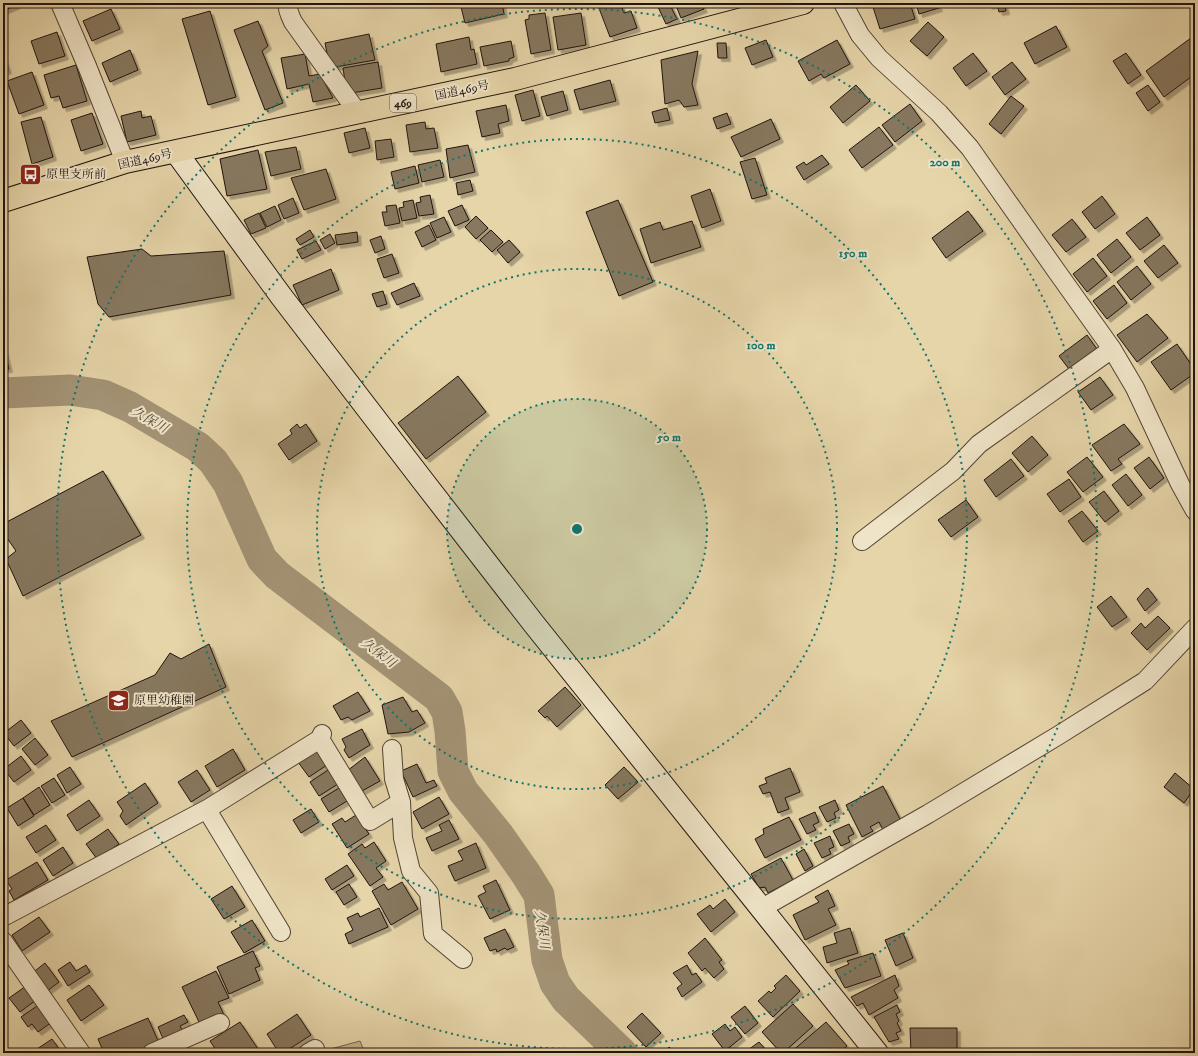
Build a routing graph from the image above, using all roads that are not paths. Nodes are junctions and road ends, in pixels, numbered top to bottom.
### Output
1 (60, 3) edge
2 (288, 3) edge
3 (803, 3) edge
4 (843, 3) edge
5 (358, 113) junction
6 (176, 152) junction
7 (125, 162) junction
8 (3, 201) edge
9 (1112, 349) junction
10 (1195, 511) edge
11 (862, 541) dead end
12 (1195, 628) edge
13 (392, 749) dead end
14 (401, 802) junction
15 (207, 810) junction
16 (762, 908) junction
17 (3, 917) edge
18 (281, 932) dead end
19 (3, 941) edge
20 (463, 959) dead end
21 (220, 1023) dead end
22 (81, 1053) edge
23 (152, 1053) edge
24 (877, 1053) edge

1 - 7 street
2 - 5 street
3 - 5 highway, 国道469号 / 469
4 - 9 street
5 - 6 highway, 国道469号 / 469
6 - 7 highway, 国道469号 / 469
6 - 16 street
7 - 8 highway, 国道469号 / 469
9 - 10 street
9 - 11 street
12 - 16 street
13 - 14 street
14 - 15 street
14 - 20 street
15 - 17 street
15 - 18 street
16 - 24 street
19 - 22 street
21 - 23 street

